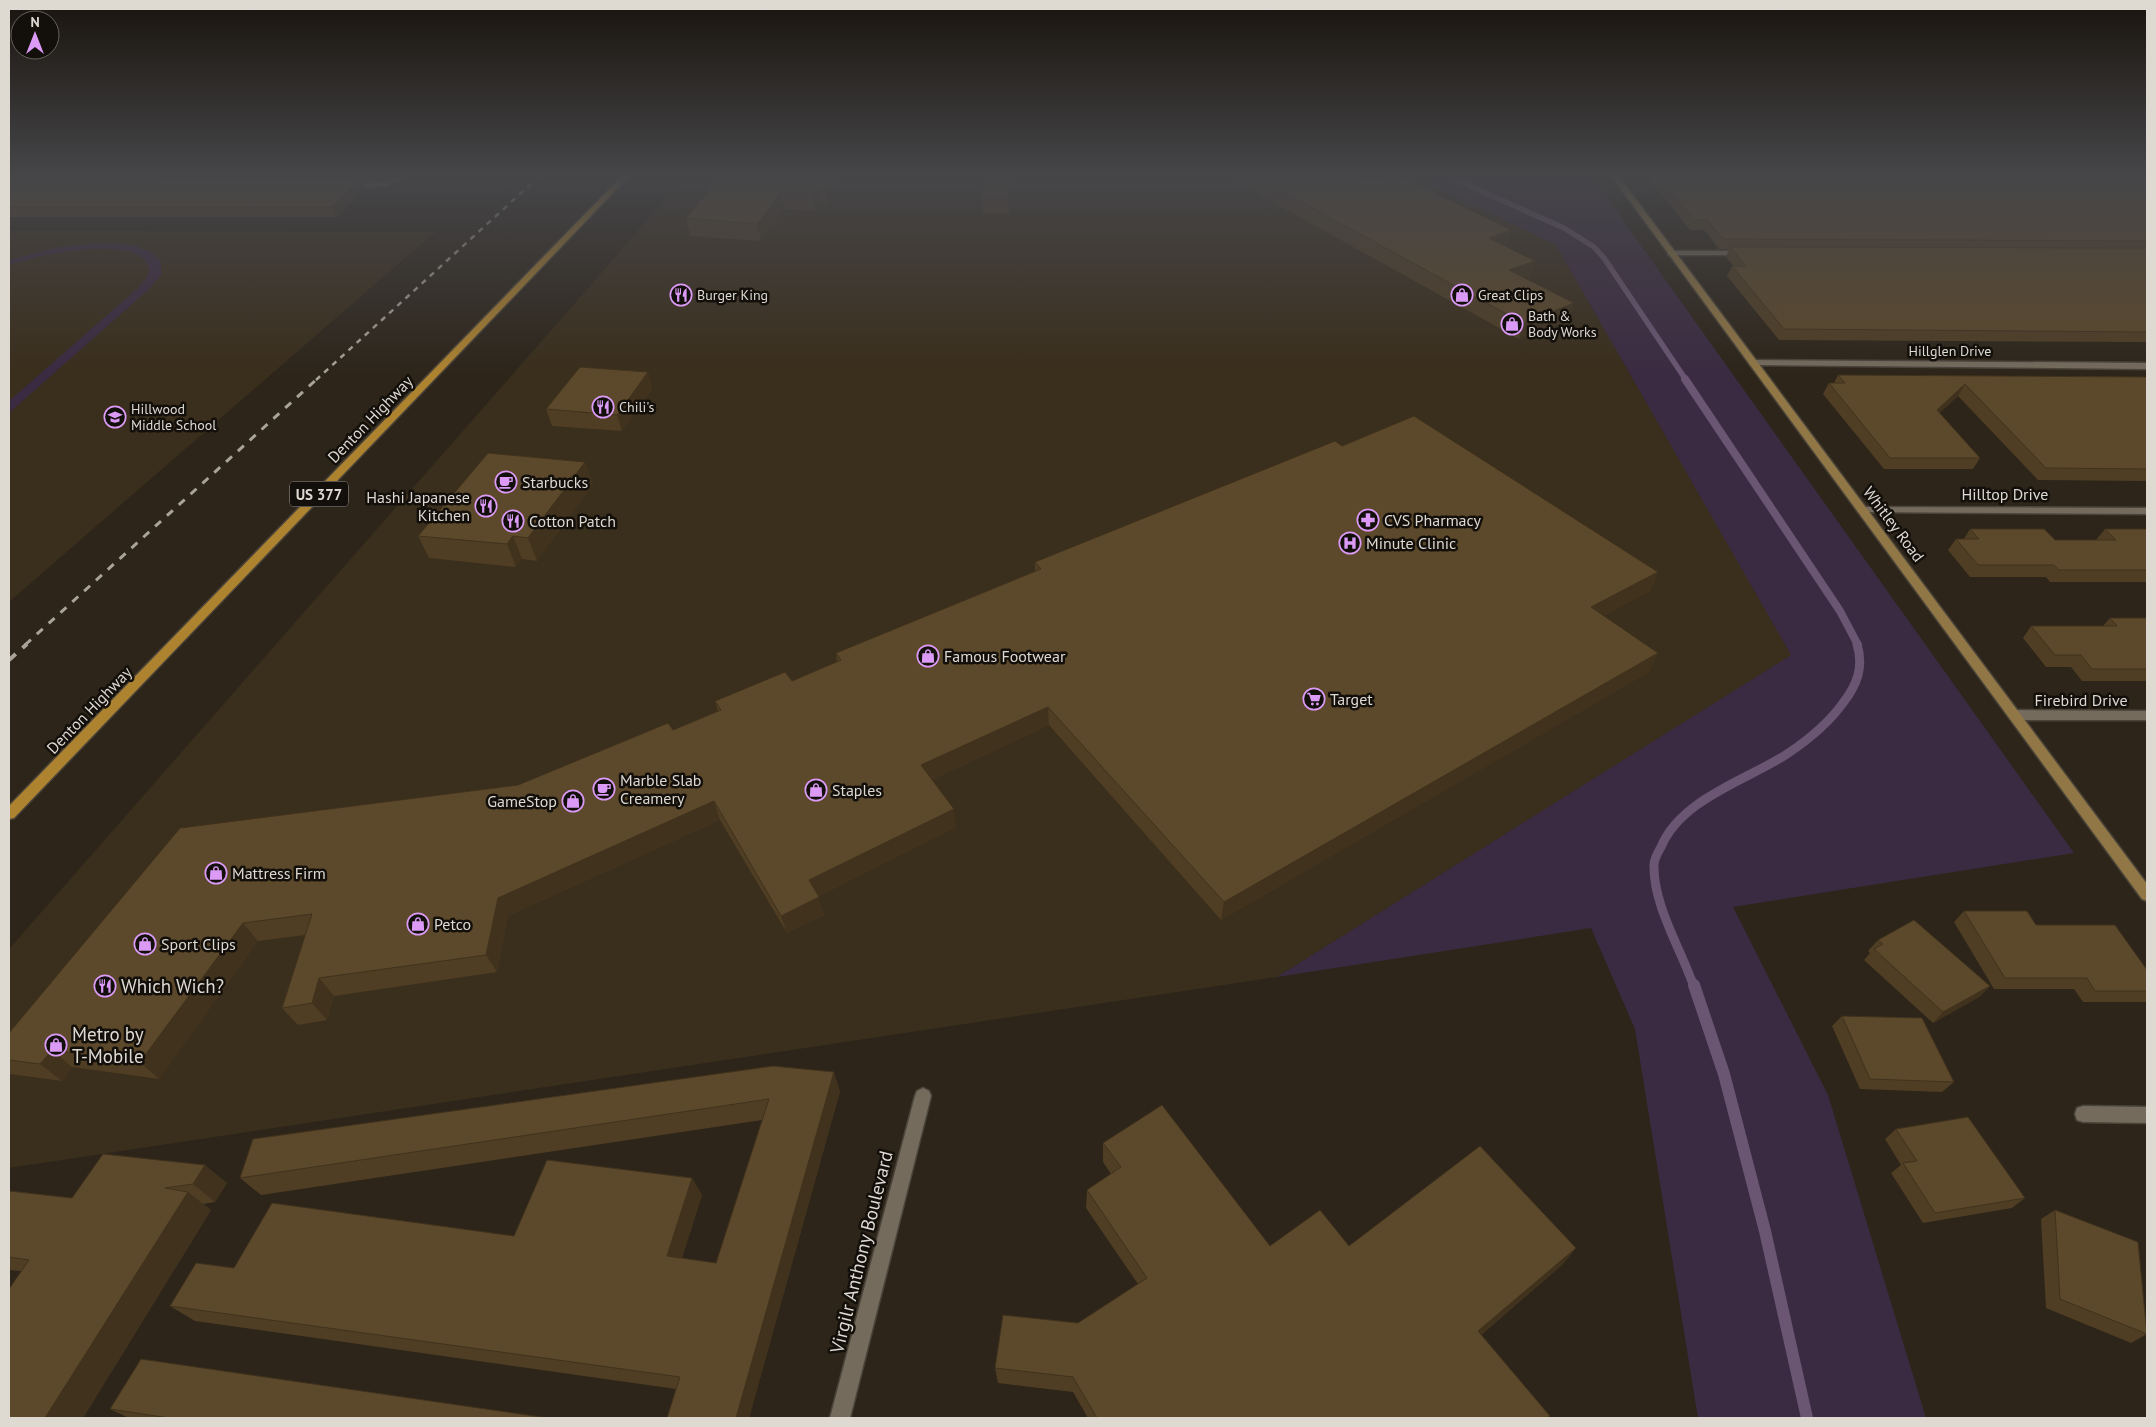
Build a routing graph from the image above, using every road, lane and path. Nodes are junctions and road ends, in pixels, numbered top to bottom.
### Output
1 (564, 241) edge
2 (1662, 241) edge
3 (1671, 253) junction
4 (1751, 254) edge
5 (1753, 363) junction
6 (2147, 366) edge
7 (1862, 510) junction
8 (2147, 511) edge
9 (2014, 715) junction
10 (2147, 716) edge
11 (9, 814) edge
12 (2147, 895) edge
13 (923, 1096) dead end
14 (2082, 1114) dead end
15 (2147, 1115) edge
16 (840, 1418) edge

1 - 11 main road, Denton Highway / US 377
2 - 3 street, Whitley Road
3 - 4 street
3 - 5 street, Whitley Road
5 - 6 street, Hillglen Drive
5 - 7 street, Whitley Road
7 - 8 street, Hilltop Drive
7 - 9 street, Whitley Road
9 - 10 street, Firebird Drive
9 - 12 street, Whitley Road
13 - 16 street, Virgilr Anthony Boulevard
14 - 15 street

